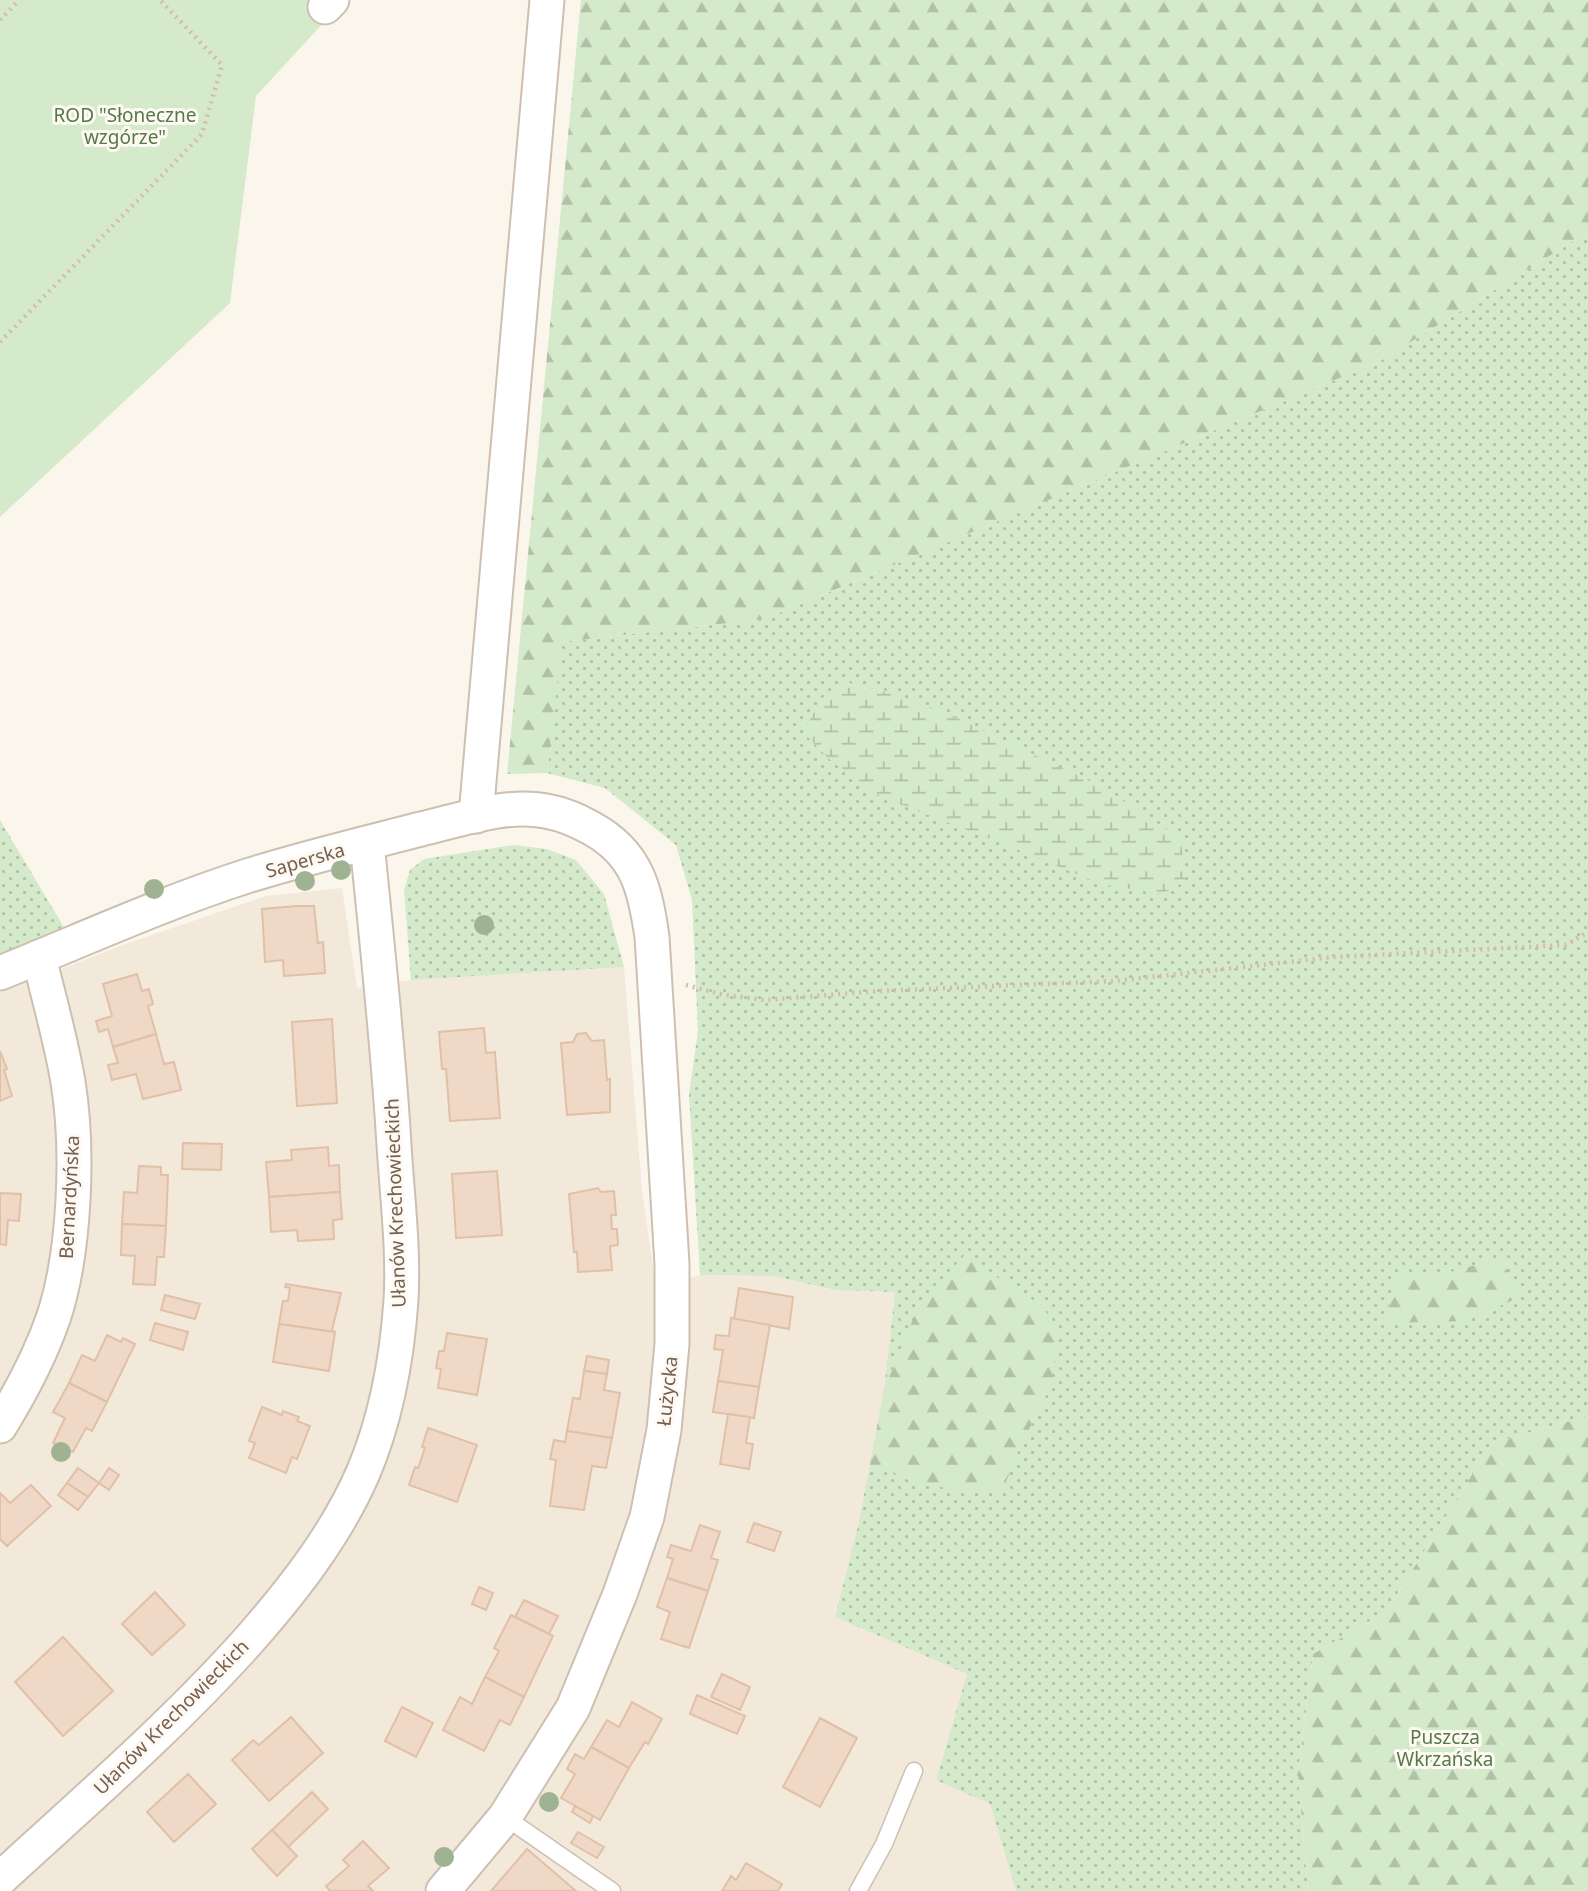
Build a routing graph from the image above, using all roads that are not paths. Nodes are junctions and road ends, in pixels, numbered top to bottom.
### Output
1 (547, 0) edge
2 (476, 816) junction
3 (368, 842) junction
4 (616, 843) joint
5 (39, 957) junction
6 (0, 973) edge
7 (0, 1426) edge
8 (914, 1771) dead end
9 (505, 1817) junction
10 (0, 1879) edge
11 (443, 1891) edge
12 (612, 1891) edge
13 (858, 1891) edge

1 - 2 street
2 - 3 street, Saperska
2 - 4 street, Saperska
3 - 5 street, Saperska
3 - 10 street, Ułanów Krechowieckich
4 - 9 street, Łużycka
5 - 6 street, Saperska
5 - 7 street, Bernardyńska
8 - 13 lane
9 - 11 street, Łużycka
9 - 12 lane

